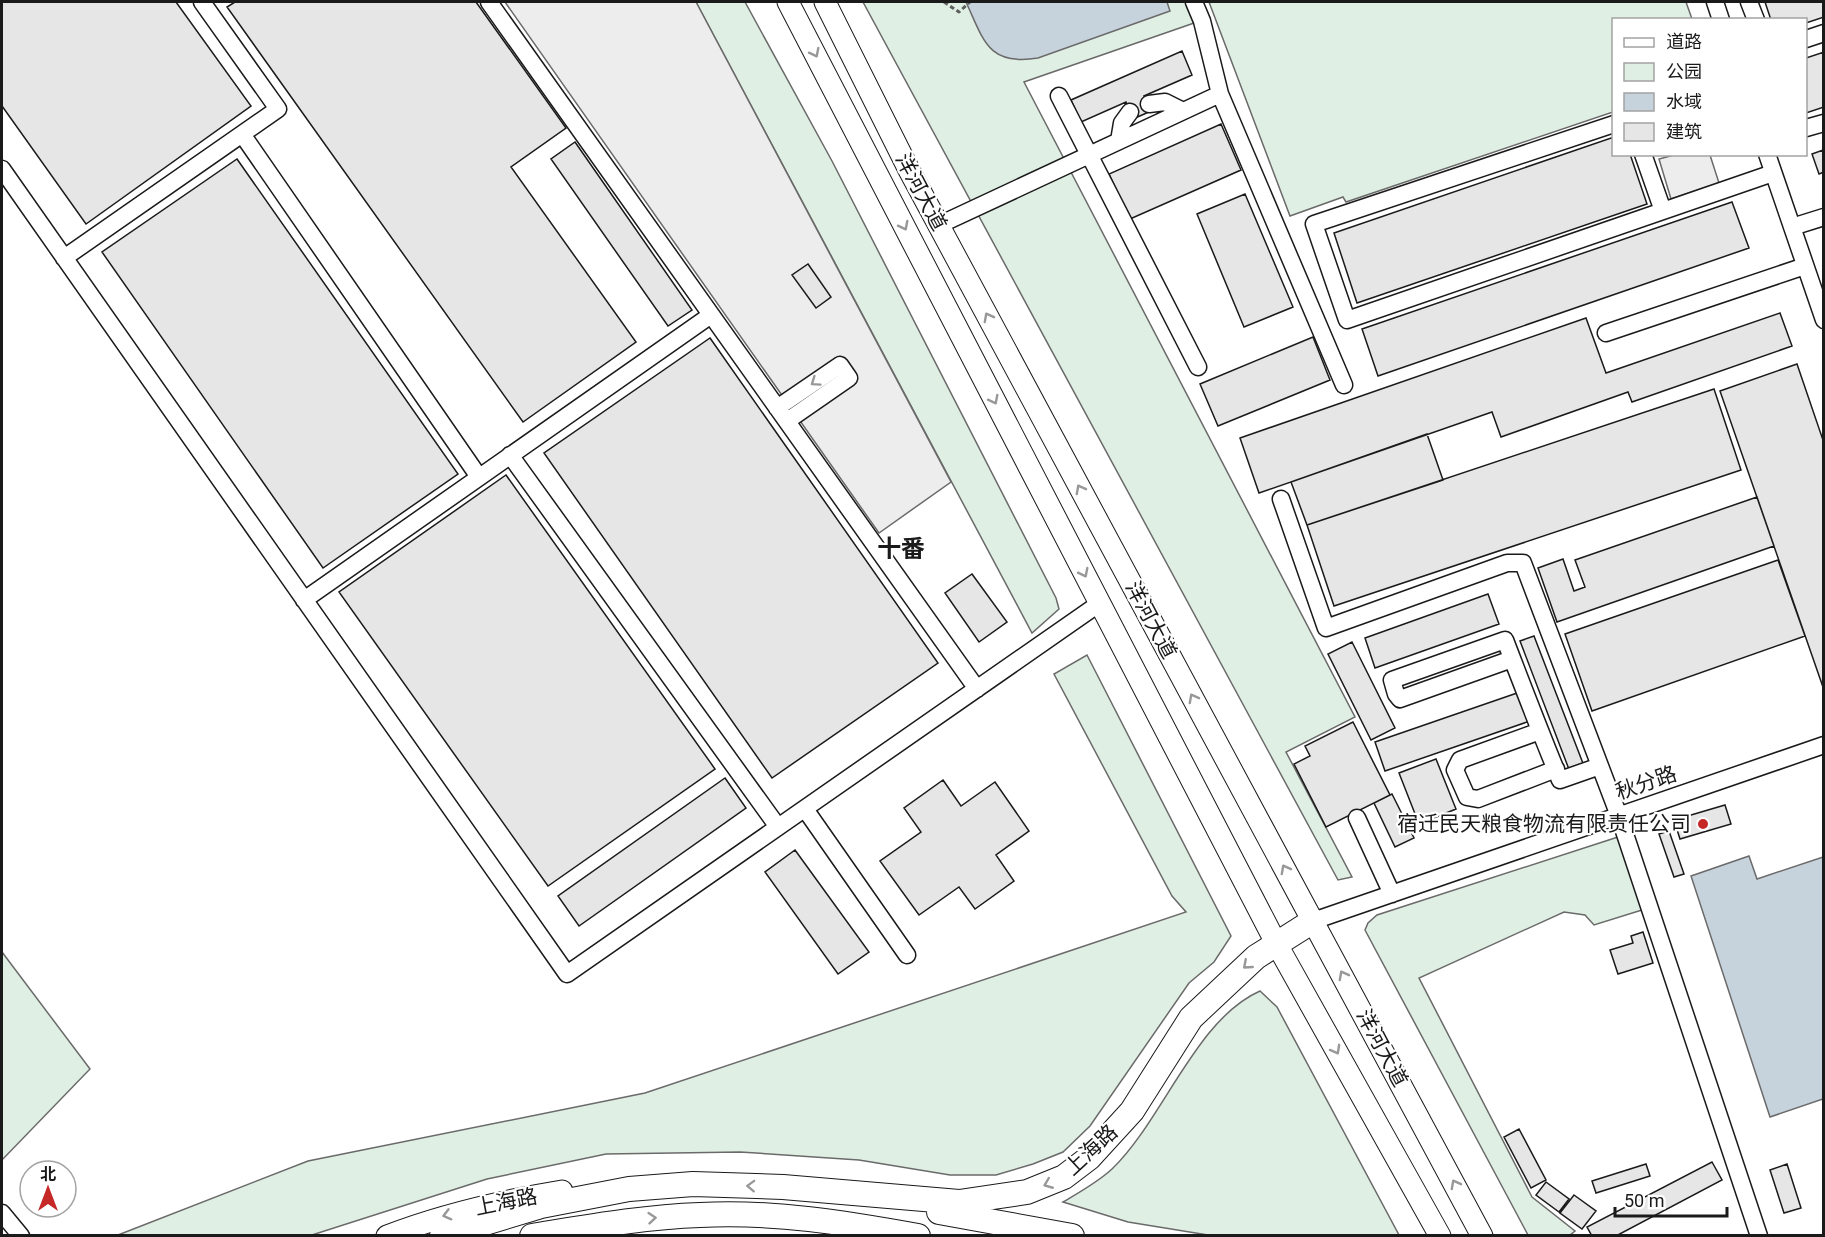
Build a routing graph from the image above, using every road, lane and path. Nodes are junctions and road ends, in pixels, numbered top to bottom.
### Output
1 (223, 2) edge
2 (489, 2) edge
3 (788, 2) edge
4 (825, 2) edge
5 (944, 2) edge
6 (970, 2) edge
7 (1194, 2) edge
8 (1715, 2) edge
9 (1749, 2) edge
10 (205, 6) edge
11 (1720, 18) edge
12 (1754, 18) edge
13 (1824, 33) edge
14 (1807, 39) edge
15 (1220, 94) junction
16 (1059, 96) dead end
17 (1149, 104) dead end
18 (1184, 111) junction
19 (1130, 112) dead end
20 (1824, 123) edge
21 (1612, 125) edge
22 (1807, 128) edge
23 (242, 134) junction
24 (1119, 141) junction
25 (1089, 155) junction
26 (1644, 156) edge
27 (1768, 156) edge
28 (2, 169) edge
29 (1773, 173) junction
30 (1663, 211) junction
31 (1824, 217) edge
32 (939, 225) junction
33 (1792, 228) junction
34 (64, 258) junction
35 (1805, 266) junction
36 (711, 315) junction
37 (1824, 320) edge
38 (1606, 333) dead end
39 (1198, 367) dead end
40 (1344, 385) dead end
41 (510, 455) junction
42 (479, 477) junction
43 (1281, 499) dead end
44 (304, 600) junction
45 (1100, 603) junction
46 (1512, 659) junction
47 (977, 689) junction
48 (1540, 731) junction
49 (1824, 745) edge
50 (1600, 766) junction
51 (1556, 770) junction
52 (804, 809) junction
53 (1619, 816) junction
54 (1357, 818) dead end
55 (778, 827) junction
56 (1392, 894) junction
57 (1313, 921) junction
58 (1276, 943) junction
59 (907, 955) dead end
60 (783, 1187) junction
61 (629, 1189) junction
62 (2, 1214) edge
63 (623, 1221) junction
64 (21, 1236) edge
65 (387, 1236) edge
66 (442, 1236) edge
67 (532, 1236) edge
68 (563, 1236) edge
69 (918, 1236) edge
70 (1072, 1236) edge
71 (1440, 1236) edge
72 (1482, 1236) edge
73 (1759, 1236) edge

1 - 10 street
2 - 36 street
3 -> 45 main road, 洋河大道
4 - 32 main road, 洋河大道
5 - 6 path
7 - 15 street
8 - 11 street
9 - 12 street
10 - 23 street
13 - 14 street
15 - 18 street
15 - 40 street
16 - 25 street
17 - 18 street
18 - 24 street
19 - 24 street
20 - 22 street
21 - 30 street
23 - 34 street
23 - 42 street
24 - 25 street
25 - 32 street
25 - 39 street
26 - 30 street
27 - 29 street
28 - 34 street
29 - 30 street
29 - 33 street
31 - 33 street
57 -> 32 main road, 洋河大道
33 - 35 street
34 - 44 street
35 - 37 street
35 - 38 street
36 - 41 street
36 - 47 street
41 - 42 street
41 - 55 street
42 - 44 street
43 - 50 street
44 - 55 street
45 - 47 street
45 - 58 main road, 洋河大道
46 - 46 street
46 - 48 street
47 - 52 street
48 - 51 street
48 - 51 street
49 - 53 street, 秋分路
50 - 51 street
50 - 53 street
52 - 55 street
52 - 59 street
53 - 56 street, 秋分路
53 - 73 street
54 - 56 street
56 - 57 street, 秋分路
57 - 58 highway, 上海路
72 -> 57 main road, 洋河大道
58 -> 60 highway, 上海路
58 -> 71 main road, 洋河大道
60 -> 61 highway, 上海路
60 - 70 highway, 上海路
61 -> 65 main road, 上海路
61 - 66 highway, 上海路
62 - 64 street
63 - 67 highway, 上海路
63 - 68 main road, 上海路
63 -> 69 highway, 上海路

